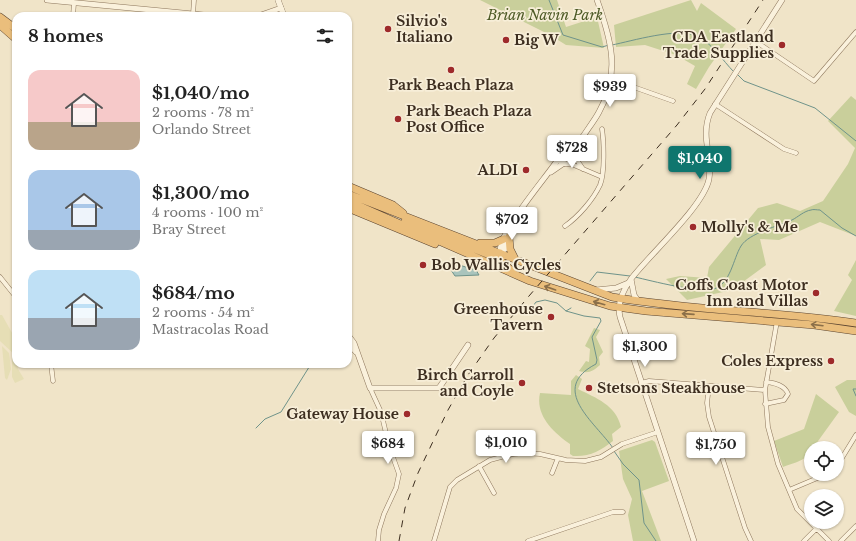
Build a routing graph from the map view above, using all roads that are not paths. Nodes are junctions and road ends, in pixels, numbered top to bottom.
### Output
1 (47, 0) edge
2 (194, 0) edge
3 (278, 0) edge
4 (597, 0) edge
5 (782, 0) edge
6 (74, 3) junction
7 (281, 8) junction
8 (73, 12) edge
9 (171, 12) edge
10 (193, 12) edge
11 (270, 12) edge
12 (282, 12) edge
13 (0, 18) edge
14 (0, 26) edge
15 (12, 26) edge
16 (856, 32) edge
17 (12, 36) edge
18 (755, 41) junction
19 (611, 79) junction
20 (674, 101) dead end
21 (715, 104) junction
22 (602, 129) dead end
23 (581, 138) junction
24 (567, 148) junction
25 (796, 153) dead end
26 (574, 155) junction
27 (559, 158) junction
28 (566, 163) junction
29 (585, 170) junction
30 (547, 176) junction
31 (602, 177) junction
32 (352, 188) edge
33 (352, 195) edge
34 (352, 203) edge
35 (352, 210) edge
36 (369, 211) junction
37 (407, 216) junction
38 (565, 226) dead end
39 (507, 238) junction
40 (476, 243) junction
41 (500, 253) junction
42 (476, 258) junction
43 (515, 259) junction
44 (0, 277) edge
45 (520, 277) junction
46 (629, 281) junction
47 (594, 291) junction
48 (12, 292) edge
49 (621, 298) junction
50 (638, 301) junction
51 (618, 308) junction
52 (778, 318) junction
53 (856, 323) edge
54 (856, 330) edge
55 (352, 341) edge
56 (468, 345) dead end
57 (352, 347) edge
58 (358, 354) junction
59 (51, 368) edge
60 (53, 381) dead end
61 (766, 382) junction
62 (641, 383) junction
63 (709, 386) junction
64 (370, 388) junction
65 (765, 390) junction
66 (765, 404) junction
67 (658, 432) junction
68 (856, 435) edge
69 (844, 457) edge
70 (558, 458) junction
71 (479, 466) junction
72 (552, 473) dead end
73 (810, 481) edge
74 (789, 490) junction
75 (494, 493) dead end
76 (623, 512) dead end
77 (804, 516) edge
78 (856, 526) edge
79 (816, 529) joint
80 (378, 541) edge
81 (434, 541) edge
82 (528, 541) edge
83 (694, 541) edge
84 (751, 541) edge
85 (804, 541) edge
86 (829, 541) edge
87 (841, 541) edge

1 - 6 street
2 - 10 street
3 - 7 main road
4 - 19 street
5 - 18 street
6 - 8 street
6 - 9 street
7 - 11 street
7 - 12 main road
13 - 15 highway
14 - 17 highway
16 - 18 street
18 - 21 street
19 - 20 street
19 - 23 street
21 - 25 street
21 - 46 street
22 - 31 street
23 - 24 street
23 - 26 street
24 - 26 street
24 - 27 street
26 - 28 street
26 - 29 street
27 - 28 street
27 - 30 street
28 - 29 street
28 - 30 street
29 - 31 street
30 - 39 street
31 - 38 street
32 - 37 highway
33 - 37 highway
34 - 36 highway
35 - 42 highway
36 - 41 highway
36 - 42 highway
37 - 40 highway
39 - 40 highway
39 - 41 street
39 - 43 highway
40 - 41 highway
41 - 43 highway
41 - 45 highway
42 - 45 highway
43 - 47 highway
44 - 48 street
51 -> 45 highway
46 - 47 street
46 - 49 street
46 - 50 street
47 - 49 highway
49 - 50 highway
49 - 51 street
50 - 52 highway
52 -> 51 highway
51 - 62 street
52 - 53 highway
54 -> 52 highway
52 - 61 street
55 - 58 street
56 - 64 street
57 - 58 street
58 - 64 street
59 - 60 street
61 - 65 street
61 - 66 street
62 - 63 street
62 - 67 street
63 - 65 street
63 - 84 street
64 - 80 street
65 - 66 street
66 - 74 street
67 - 70 street
67 - 83 street
68 - 69 street
70 - 71 street
70 - 72 street
71 - 75 street
71 - 81 street
73 - 74 street
74 - 77 street
76 - 82 street
78 - 87 street
79 - 85 street
79 - 86 street

